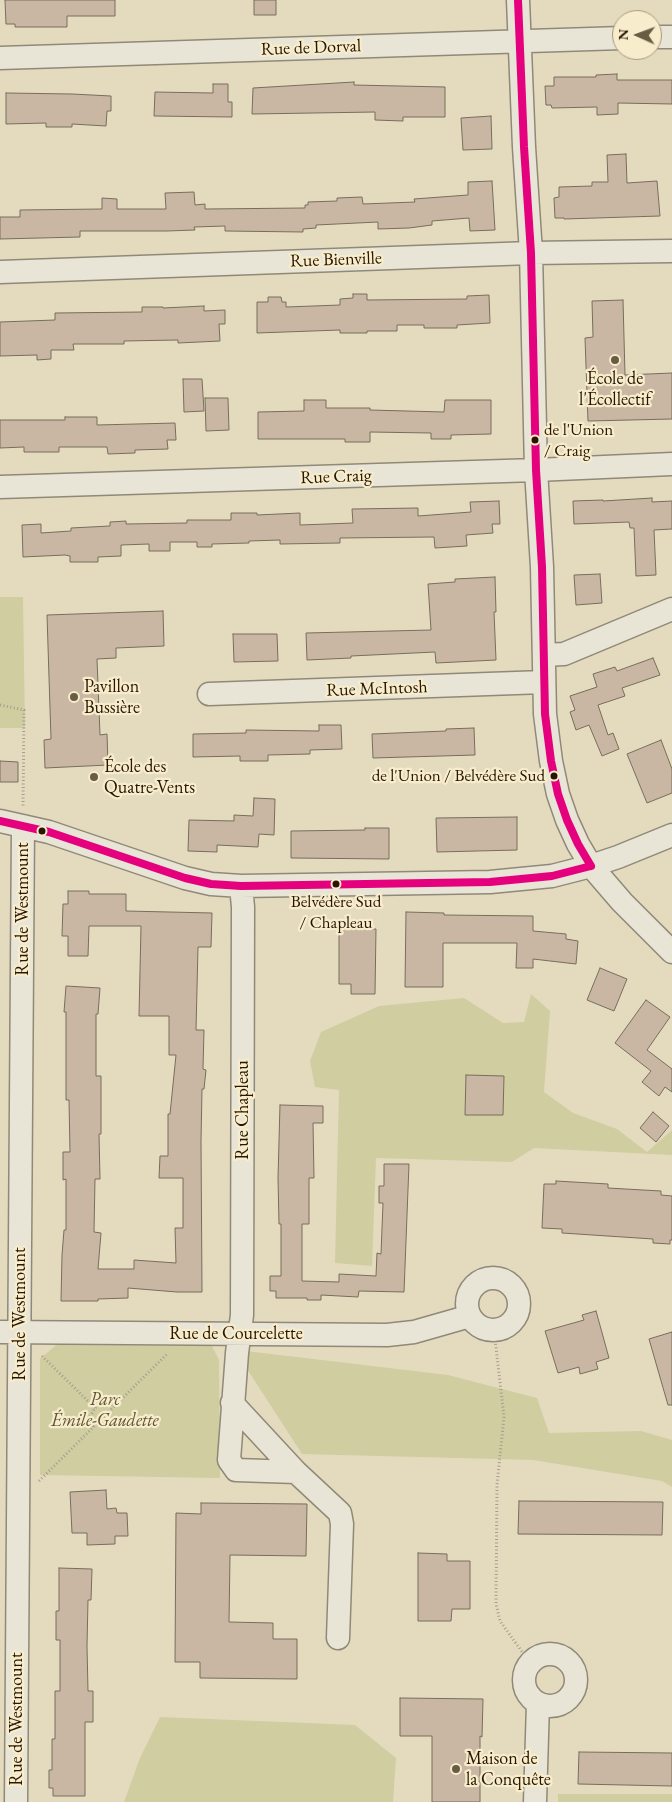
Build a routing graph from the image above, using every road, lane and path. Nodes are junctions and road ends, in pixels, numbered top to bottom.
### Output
1 (518, 0) edge
2 (612, 38) edge
3 (520, 41) junction
4 (0, 58) edge
5 (672, 251) edge
6 (532, 253) junction
7 (0, 272) edge
8 (672, 464) edge
9 (536, 470) junction
10 (0, 488) edge
11 (672, 608) edge
12 (544, 656) junction
13 (544, 682) junction
14 (209, 694) dead end
15 (0, 705) edge
16 (0, 821) edge
17 (23, 826) junction
18 (672, 835) edge
19 (591, 866) junction
20 (241, 886) junction
21 (672, 952) edge
22 (470, 1316) junction
23 (494, 1330) junction
24 (10, 1332) edge
25 (239, 1334) junction
26 (170, 1351) dead end
27 (42, 1356) dead end
28 (232, 1403) junction
29 (115, 1405) junction
30 (95, 1408) junction
31 (93, 1427) junction
32 (296, 1472) junction
33 (38, 1481) dead end
34 (338, 1638) dead end
35 (530, 1663) junction
36 (538, 1703) junction
37 (16, 1802) edge
38 (535, 1802) edge

1 - 3 street
2 - 3 street, Rue de Dorval
3 - 4 street, Rue de Dorval
3 - 6 street
5 - 6 street, Rue Bienville
6 - 7 street, Rue Bienville
6 - 9 street
8 - 9 street, Rue Craig
9 - 10 street, Rue Craig
9 - 12 street
11 - 12 street
12 - 13 street
13 - 14 street, Rue McIntosh
13 - 19 street
15 - 17 path
16 - 17 street
17 - 20 street
17 - 24 street, Rue de Westmount
18 - 19 street
19 - 20 street
19 - 21 street
20 - 25 street, Rue Chapleau
22 - 23 street
22 - 23 street
22 - 25 street, Rue de Courcelette
23 - 35 path
24 - 25 street, Rue de Courcelette
24 - 37 street, Rue de Westmount
25 - 28 street, Rue Chapleau
26 - 29 path
27 - 30 path
28 - 32 street
28 - 32 street, Rue Chapleau
29 - 30 path
29 - 31 path
30 - 31 path
31 - 33 path
32 - 34 street
35 - 36 street
35 - 36 street
36 - 38 street

